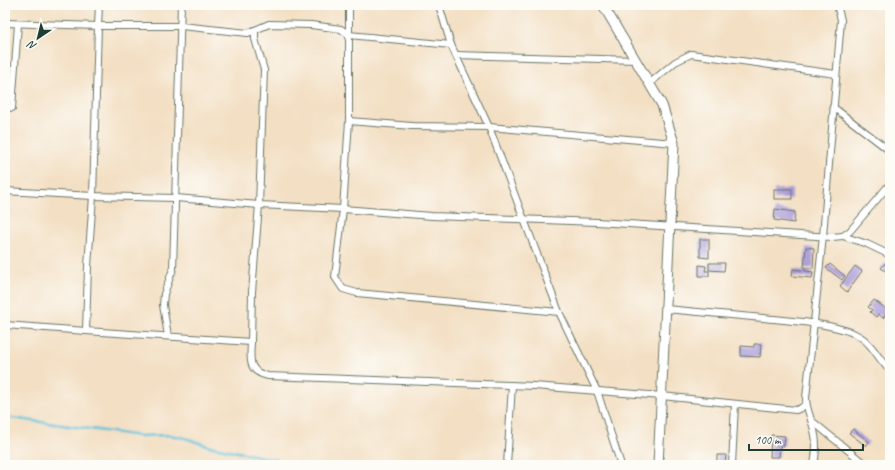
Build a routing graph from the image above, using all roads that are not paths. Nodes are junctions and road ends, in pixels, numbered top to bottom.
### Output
1 (99, 5) edge
2 (181, 5) edge
3 (349, 5) edge
4 (439, 5) edge
5 (603, 5) edge
6 (837, 5) edge
7 (5, 23) edge
8 (18, 24) junction
9 (98, 26) junction
10 (181, 26) junction
11 (255, 30) junction
12 (349, 35) junction
13 (451, 45) junction
14 (456, 55) junction
15 (636, 60) junction
16 (836, 74) junction
17 (649, 84) junction
18 (833, 107) junction
19 (12, 108) dead end
20 (349, 121) junction
21 (490, 127) junction
22 (674, 143) junction
23 (890, 151) edge
24 (890, 184) edge
25 (5, 191) edge
26 (93, 196) junction
27 (176, 198) junction
28 (259, 205) junction
29 (343, 209) junction
30 (5, 212) edge
31 (523, 219) junction
32 (670, 227) junction
33 (823, 236) junction
34 (843, 236) junction
35 (890, 255) edge
36 (666, 308) junction
37 (559, 312) junction
38 (814, 323) junction
39 (5, 325) edge
40 (86, 331) junction
41 (168, 336) junction
42 (250, 342) junction
43 (890, 370) edge
44 (512, 385) junction
45 (597, 391) junction
46 (662, 396) junction
47 (734, 404) junction
48 (806, 404) junction
49 (812, 421) junction
50 (507, 465) edge
51 (621, 465) edge
52 (658, 465) edge
53 (732, 465) edge
54 (814, 465) edge
55 (866, 465) edge

1 - 9 street
2 - 10 street
3 - 12 street
4 - 13 street
5 - 15 main road
6 - 16 street
7 - 8 street
8 - 9 street
8 - 19 street
9 - 10 street
9 - 26 street
10 - 11 street
10 - 27 street
11 - 12 street
11 - 28 street
12 - 13 street
12 - 20 street
13 - 14 street
14 - 15 street
14 - 21 street
15 - 17 main road
16 - 17 street
16 - 18 street
17 - 22 main road
18 - 23 street
18 - 33 street
20 - 21 street
20 - 29 street
21 - 22 street
21 - 31 street
22 - 32 main road
24 - 34 street
25 - 26 street
25 - 30 street
26 - 27 street
26 - 40 street
27 - 28 street
27 - 41 street
28 - 29 street
28 - 42 street
29 - 31 street
29 - 37 street
31 - 32 street
31 - 37 street
32 - 33 street
32 - 36 main road
33 - 34 street
33 - 38 street
34 - 35 street
36 - 38 street
36 - 46 main road
37 - 45 street
38 - 43 street
38 - 48 street
39 - 40 street
40 - 41 street
41 - 42 street
42 - 44 street
44 - 45 street
44 - 50 street
45 - 46 street
45 - 51 street
46 - 47 street
46 - 52 main road
47 - 48 street
47 - 53 street
48 - 49 street
49 - 54 street
49 - 55 street

